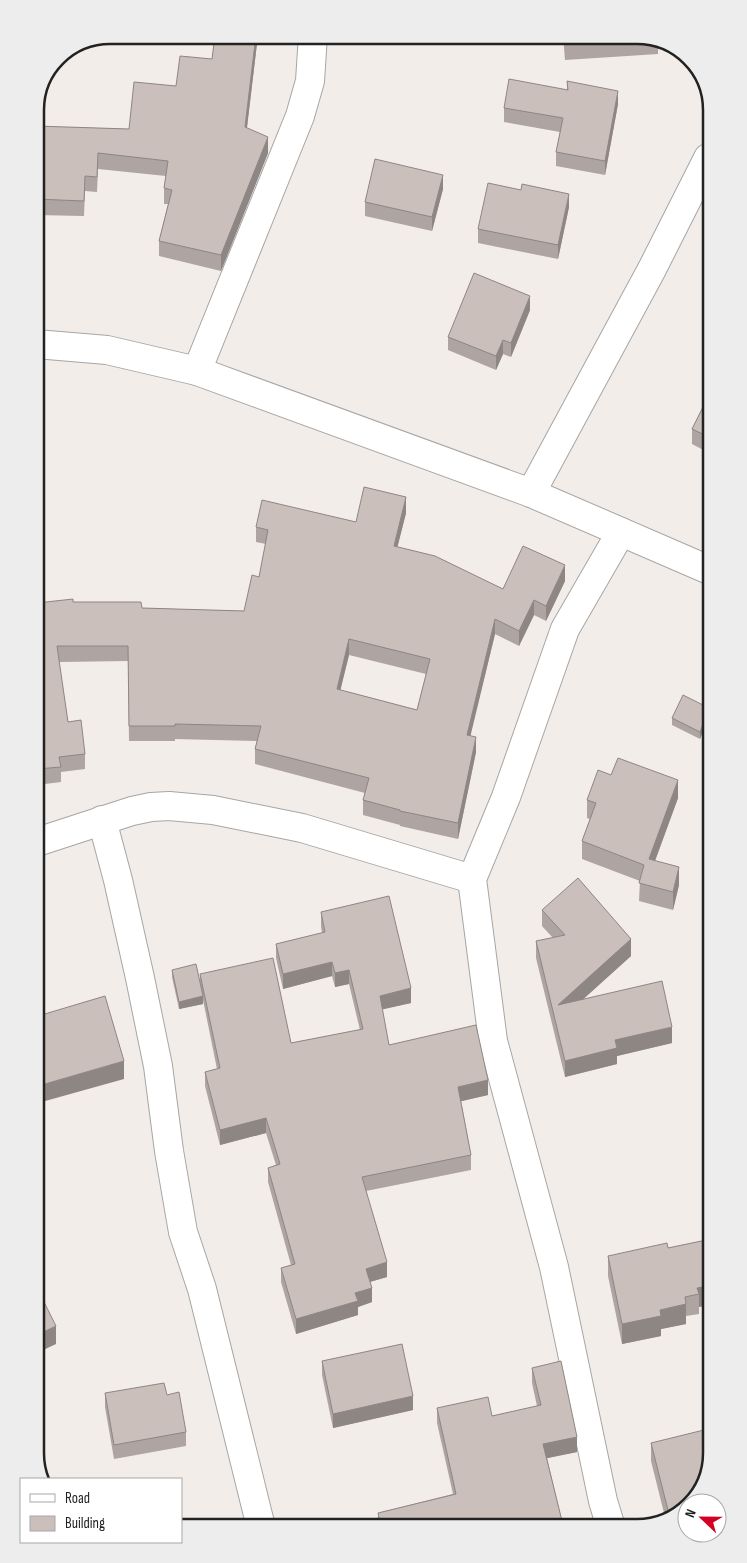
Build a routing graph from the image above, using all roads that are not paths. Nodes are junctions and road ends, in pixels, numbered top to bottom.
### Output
1 (313, 44) edge
2 (703, 172) edge
3 (44, 345) edge
4 (197, 371) junction
5 (531, 492) junction
6 (621, 532) junction
7 (703, 567) edge
8 (102, 820) junction
9 (44, 840) edge
10 (472, 879) junction
11 (259, 1519) edge
12 (608, 1519) edge

1 - 4 street
2 - 5 street
3 - 4 street
4 - 5 street
5 - 6 street
6 - 7 street
6 - 10 street
8 - 9 street
8 - 10 street
8 - 11 street
10 - 12 street

